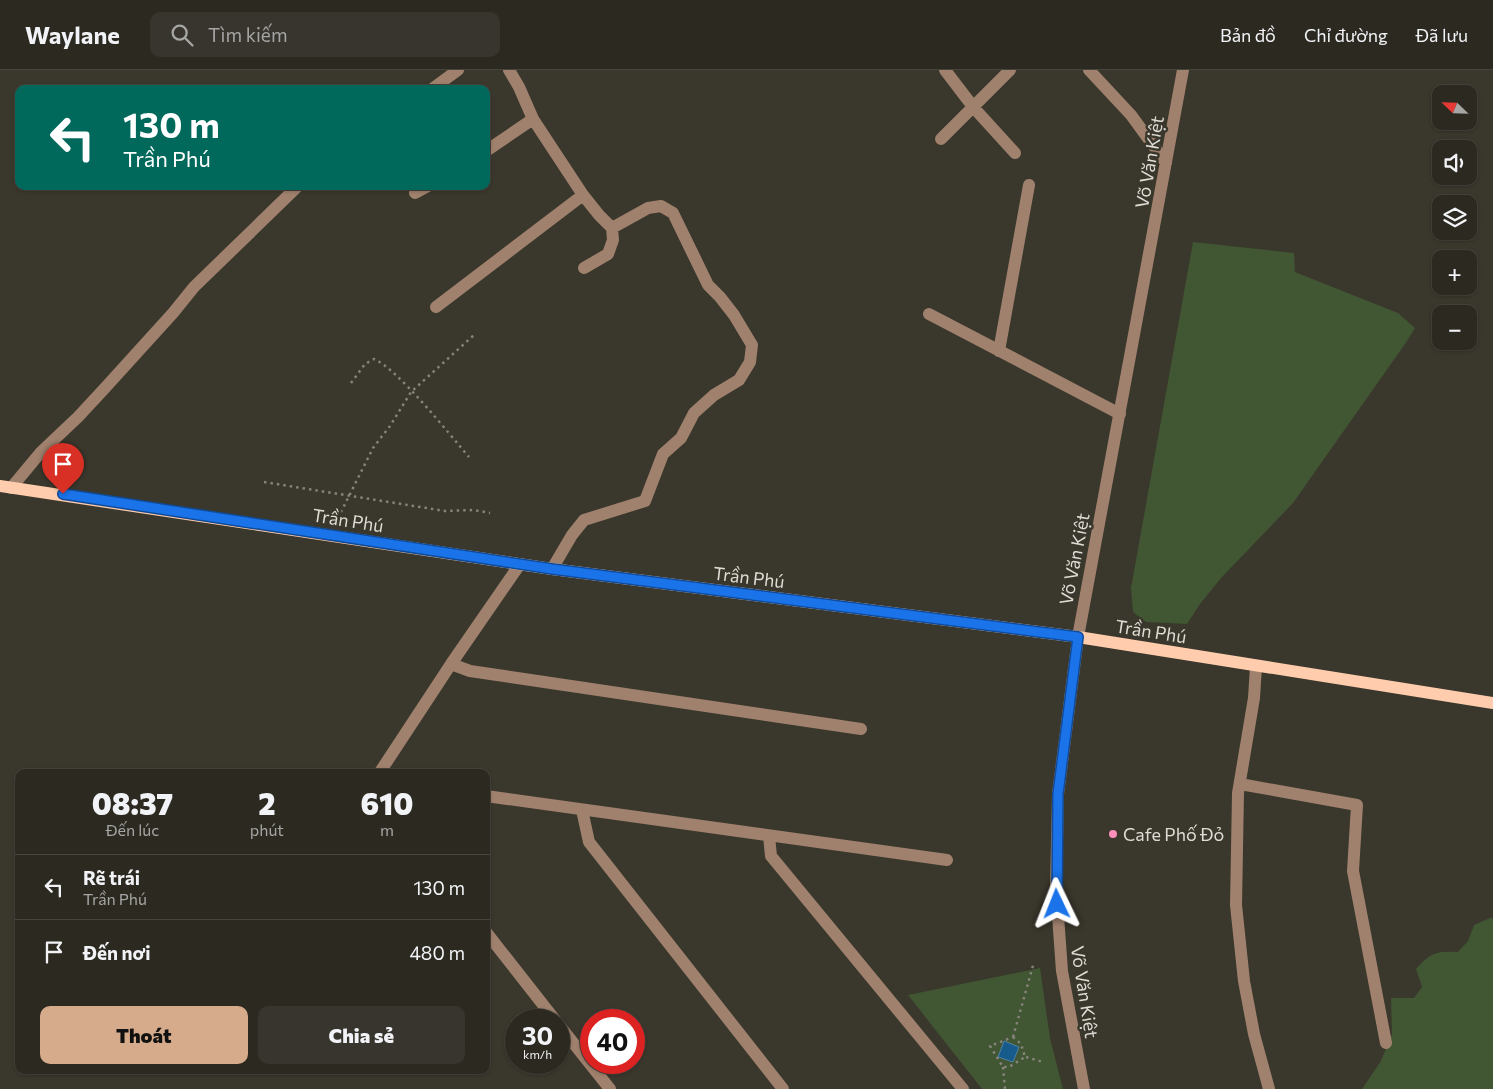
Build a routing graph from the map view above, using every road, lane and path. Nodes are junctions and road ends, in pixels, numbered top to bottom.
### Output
1 (458, 70) edge
2 (509, 70) edge
3 (945, 70) edge
4 (1010, 70) edge
5 (1090, 70) edge
6 (1183, 70) edge
7 (437, 85) edge
8 (974, 108) junction
9 (533, 119) junction
10 (941, 139) dead end
11 (490, 148) edge
12 (1015, 153) dead end
13 (1166, 163) junction
14 (1029, 185) dead end
15 (294, 190) edge
16 (421, 190) edge
17 (415, 193) dead end
18 (583, 195) junction
19 (612, 228) junction
20 (584, 268) dead end
21 (436, 307) dead end
22 (929, 314) dead end
23 (474, 335) dead end
24 (999, 350) junction
25 (351, 383) dead end
26 (411, 392) junction
27 (1120, 414) junction
28 (469, 457) dead end
29 (264, 482) dead end
30 (5, 487) edge
31 (348, 496) junction
32 (490, 514) dead end
33 (330, 535) junction
34 (520, 564) junction
35 (552, 569) junction
36 (1078, 637) junction
37 (451, 664) junction
38 (1256, 666) junction
39 (1493, 703) edge
40 (861, 729) dead end
41 (382, 769) edge
42 (1240, 784) junction
43 (490, 797) edge
44 (582, 810) junction
45 (769, 836) junction
46 (947, 860) dead end
47 (490, 937) edge
48 (1034, 962) dead end
49 (546, 1009) edge
50 (1013, 1037) junction
51 (570, 1039) edge
52 (1386, 1043) dead end
53 (1025, 1057) junction
54 (1043, 1062) dead end
55 (1003, 1067) junction
56 (610, 1089) edge
57 (783, 1089) edge
58 (963, 1089) edge
59 (1005, 1089) edge
60 (1084, 1089) edge
61 (1269, 1089) edge

1 - 7 street
2 - 9 street
3 - 8 street
4 - 8 street
5 - 13 street
6 - 13 street, Võ Văn Kiệt
8 - 10 street
8 - 12 street
9 - 11 street
9 - 18 street
13 - 27 street, Võ Văn Kiệt
14 - 24 street
15 - 30 street
16 - 17 street
18 - 19 street
18 - 21 street
19 - 20 street
19 - 35 street
22 - 24 street
23 - 26 path
24 - 27 street
25 - 26 path
26 - 28 path
26 - 31 path
27 - 36 street, Võ Văn Kiệt
29 - 31 path
30 - 33 main road, Trần Phú
31 - 32 path
31 - 33 path
33 - 34 main road, Trần Phú
34 - 35 main road, Trần Phú
34 - 37 street
35 - 36 main road, Trần Phú
36 - 38 main road, Trần Phú
36 - 60 street, Võ Văn Kiệt
37 - 40 street
37 - 41 street
38 - 39 main road, Trần Phú
38 - 42 street
42 - 52 street
42 - 61 street
43 - 44 street
44 - 45 street
44 - 57 street
45 - 46 street
45 - 58 street
47 - 49 street
48 - 50 path
50 - 53 path
50 - 55 path
51 - 56 street
53 - 54 path
53 - 55 path
55 - 59 path

